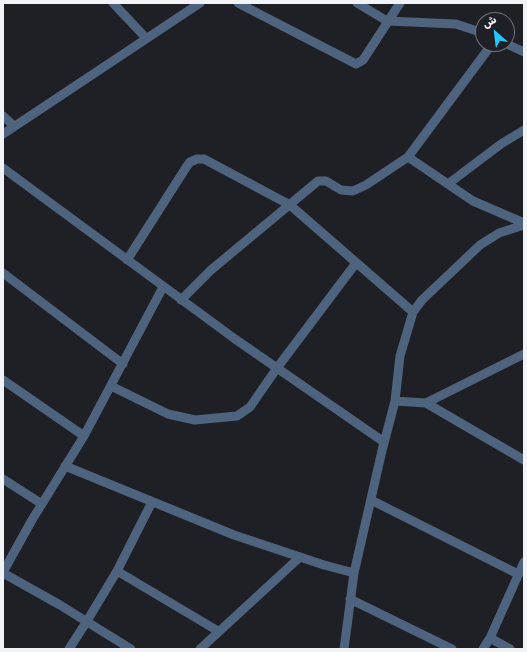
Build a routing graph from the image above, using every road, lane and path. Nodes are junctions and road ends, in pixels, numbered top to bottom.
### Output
1 (113, 3) edge
2 (200, 3) edge
3 (238, 3) edge
4 (357, 3) edge
5 (400, 3) edge
6 (388, 21) junction
7 (475, 30) edge
8 (146, 38) junction
9 (486, 52) edge
10 (3, 116) edge
11 (14, 126) junction
12 (524, 130) edge
13 (3, 134) edge
14 (408, 157) junction
15 (3, 168) edge
16 (448, 184) junction
17 (290, 206) junction
18 (524, 224) edge
19 (127, 260) junction
20 (356, 263) junction
21 (3, 273) edge
22 (163, 287) junction
23 (181, 300) junction
24 (413, 312) junction
25 (524, 354) edge
26 (123, 364) junction
27 (277, 368) junction
28 (4, 382) edge
29 (111, 386) junction
30 (396, 401) junction
31 (426, 403) junction
32 (84, 436) junction
33 (384, 442) junction
34 (524, 460) edge
35 (65, 466) junction
36 (3, 479) edge
37 (373, 501) junction
38 (152, 502) junction
39 (42, 504) junction
40 (300, 557) junction
41 (524, 562) edge
42 (117, 571) junction
43 (3, 573) edge
44 (354, 573) junction
45 (518, 574) junction
46 (350, 599) junction
47 (88, 621) junction
48 (218, 631) junction
49 (490, 638) junction
50 (69, 649) edge
51 (131, 649) edge
52 (200, 649) edge
53 (344, 649) edge
54 (452, 649) edge
55 (483, 649) edge
56 (510, 649) edge

1 - 8 street
2 - 8 street
3 - 6 street
4 - 6 street
5 - 6 street
6 - 7 street
8 - 11 street
9 - 14 street
10 - 11 street
11 - 13 street
12 - 16 street
14 - 16 street
14 - 17 street
15 - 19 street
16 - 18 street
17 - 19 street
17 - 20 street
17 - 23 street
18 - 24 street
19 - 22 street
20 - 24 street
20 - 27 street
21 - 26 street
22 - 23 street
22 - 26 street
23 - 27 street
24 - 30 street
25 - 31 street
26 - 29 street
27 - 29 street
27 - 33 street
28 - 32 street
29 - 32 street
30 - 31 street
30 - 33 street
31 - 34 street
32 - 35 street
33 - 37 street
33 - 44 street
35 - 38 street
35 - 39 street
36 - 39 street
37 - 44 street
37 - 45 street
38 - 40 street
38 - 42 street
39 - 43 street
40 - 44 street
40 - 48 street
41 - 45 street
42 - 47 street
42 - 48 street
43 - 47 street
44 - 46 street
45 - 49 street
46 - 53 street
46 - 54 street
47 - 50 street
47 - 51 street
48 - 52 street
49 - 55 street
49 - 56 street

